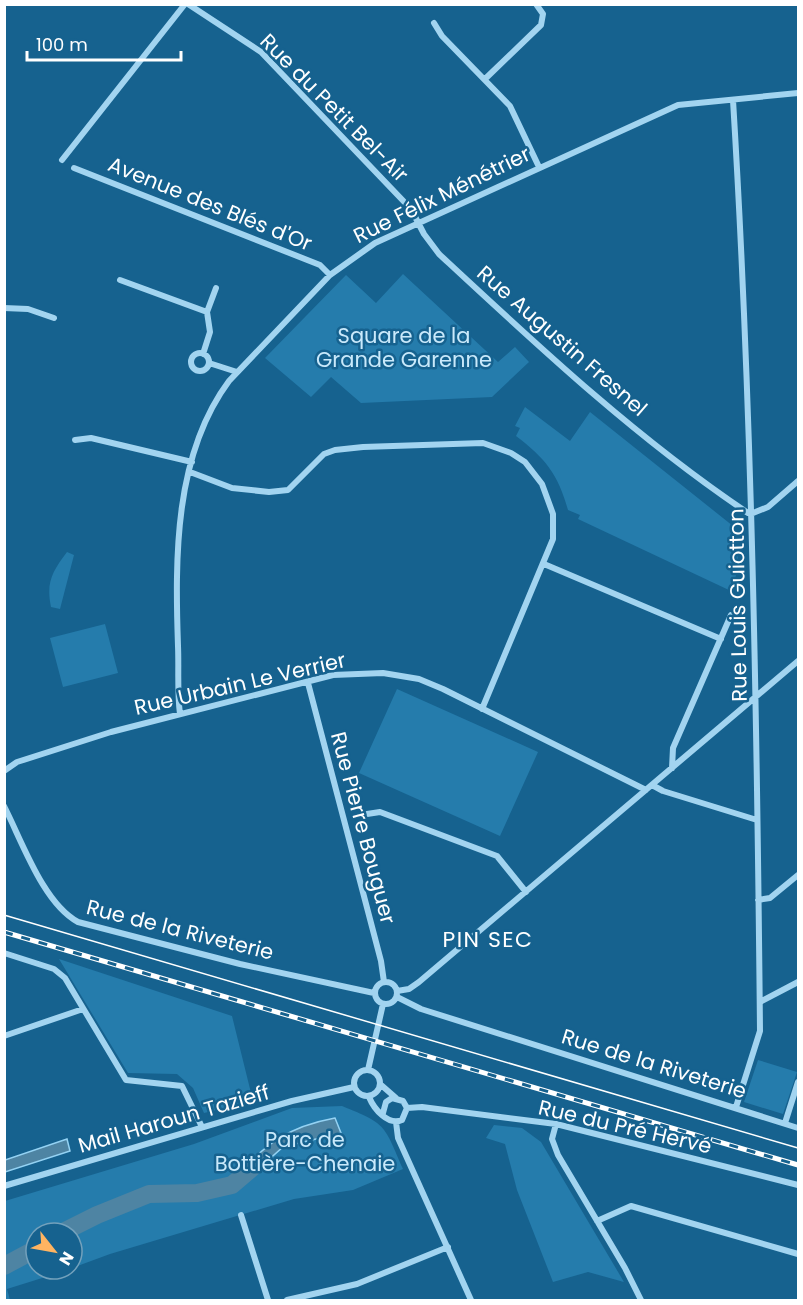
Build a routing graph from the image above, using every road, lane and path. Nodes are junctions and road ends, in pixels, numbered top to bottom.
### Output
1 (186, 4) edge
2 (536, 4) edge
3 (434, 22) dead end
4 (484, 79) junction
5 (798, 93) edge
6 (734, 100) junction
7 (62, 160) dead end
8 (539, 167) junction
9 (74, 168) dead end
10 (419, 223) junction
11 (330, 275) junction
12 (120, 280) dead end
13 (216, 288) dead end
14 (4, 308) edge
15 (207, 312) junction
16 (54, 318) dead end
17 (203, 354) junction
18 (209, 363) junction
19 (237, 372) junction
20 (75, 440) dead end
21 (192, 462) junction
22 (190, 472) junction
23 (798, 480) edge
24 (753, 513) junction
25 (544, 564) junction
26 (731, 615) dead end
27 (721, 639) junction
28 (798, 661) edge
29 (308, 683) junction
30 (756, 696) junction
31 (482, 709) junction
32 (180, 714) junction
33 (672, 768) junction
34 (4, 771) edge
35 (652, 785) junction
36 (646, 790) junction
37 (4, 806) edge
38 (367, 814) dead end
39 (757, 820) junction
40 (798, 875) edge
41 (526, 892) junction
42 (758, 900) junction
43 (4, 953) edge
44 (384, 982) junction
45 (798, 982) edge
46 (374, 993) junction
47 (397, 994) junction
48 (760, 1002) junction
49 (382, 1004) junction
50 (83, 1009) junction
51 (4, 1036) edge
52 (368, 1070) junction
53 (798, 1082) edge
54 (380, 1084) junction
55 (354, 1087) junction
56 (369, 1097) junction
57 (396, 1098) junction
58 (736, 1107) junction
59 (407, 1108) junction
60 (383, 1113) junction
61 (396, 1122) junction
62 (785, 1123) junction
63 (556, 1124) junction
64 (202, 1127) junction
65 (798, 1128) edge
66 (798, 1185) edge
67 (4, 1186) edge
68 (241, 1215) dead end
69 (597, 1221) junction
70 (448, 1247) junction
71 (798, 1254) edge
72 (268, 1300) edge
73 (286, 1300) edge
74 (471, 1300) edge
75 (641, 1300) edge

1 - 7 street
1 - 10 street, Rue du Petit Bel-Air
2 - 4 street
3 - 4 street
4 - 8 street
5 - 6 street, Rue Félix Ménétrier
6 - 8 street, Rue Félix Ménétrier
6 - 24 street, Rue Louis Guiotton
8 - 10 street, Rue Félix Ménétrier
9 - 11 street, Avenue des Blés d'Or
10 - 11 street, Rue Félix Ménétrier
10 - 24 street, Rue Augustin Fresnel
11 - 19 street, Rue Félix Ménétrier
12 - 15 street
13 - 15 street
14 - 16 street
15 - 17 street
17 - 18 street
17 - 18 street
18 - 19 street
19 - 21 street, Rue Félix Ménétrier
20 - 21 street
21 - 22 street, Rue Félix Ménétrier
22 - 25 street
22 - 32 street, Rue Félix Ménétrier
23 - 24 street
24 - 30 street, Rue Louis Guiotton
25 - 27 street
25 - 31 street
26 - 27 street
27 - 33 street
28 - 30 street
29 - 31 street, Rue Urbain Le Verrier
29 - 32 street, Rue Urbain Le Verrier
29 - 44 street, Rue Pierre Bouguer
30 - 33 street
30 - 39 street, Rue Louis Guiotton
31 - 36 street, Rue Urbain Le Verrier
32 - 34 street, Rue Urbain Le Verrier
33 - 35 street
35 - 36 street
35 - 39 street
36 - 41 street
37 - 46 street, Rue de la Riveterie
38 - 41 street
39 - 42 street, Rue Louis Guiotton
40 - 42 street
41 - 47 street
42 - 48 street, Rue Louis Guiotton
43 - 50 street
44 - 46 street
44 - 47 street
45 - 48 street
46 - 49 street
47 - 49 street
47 - 58 street, Rue de la Riveterie
48 - 58 street, Rue Louis Guiotton
49 - 52 street
50 - 51 street
50 - 64 street
52 - 54 street
52 - 55 street
53 - 62 street
54 - 56 street
54 - 57 street
55 - 56 street
55 - 64 street, Mail Haroun Tazieff
56 - 60 street
57 - 59 street
57 - 60 street
58 - 62 street, Rue de la Riveterie
59 - 61 street
59 - 63 street, Rue du Pré Hervé
60 - 61 street
61 - 70 street
62 - 65 street, Rue de la Riveterie
63 - 66 street, Rue du Pré Hervé
63 - 69 street
64 - 67 street, Mail Haroun Tazieff
68 - 72 street
69 - 71 street
69 - 75 street
70 - 73 street
70 - 74 street

